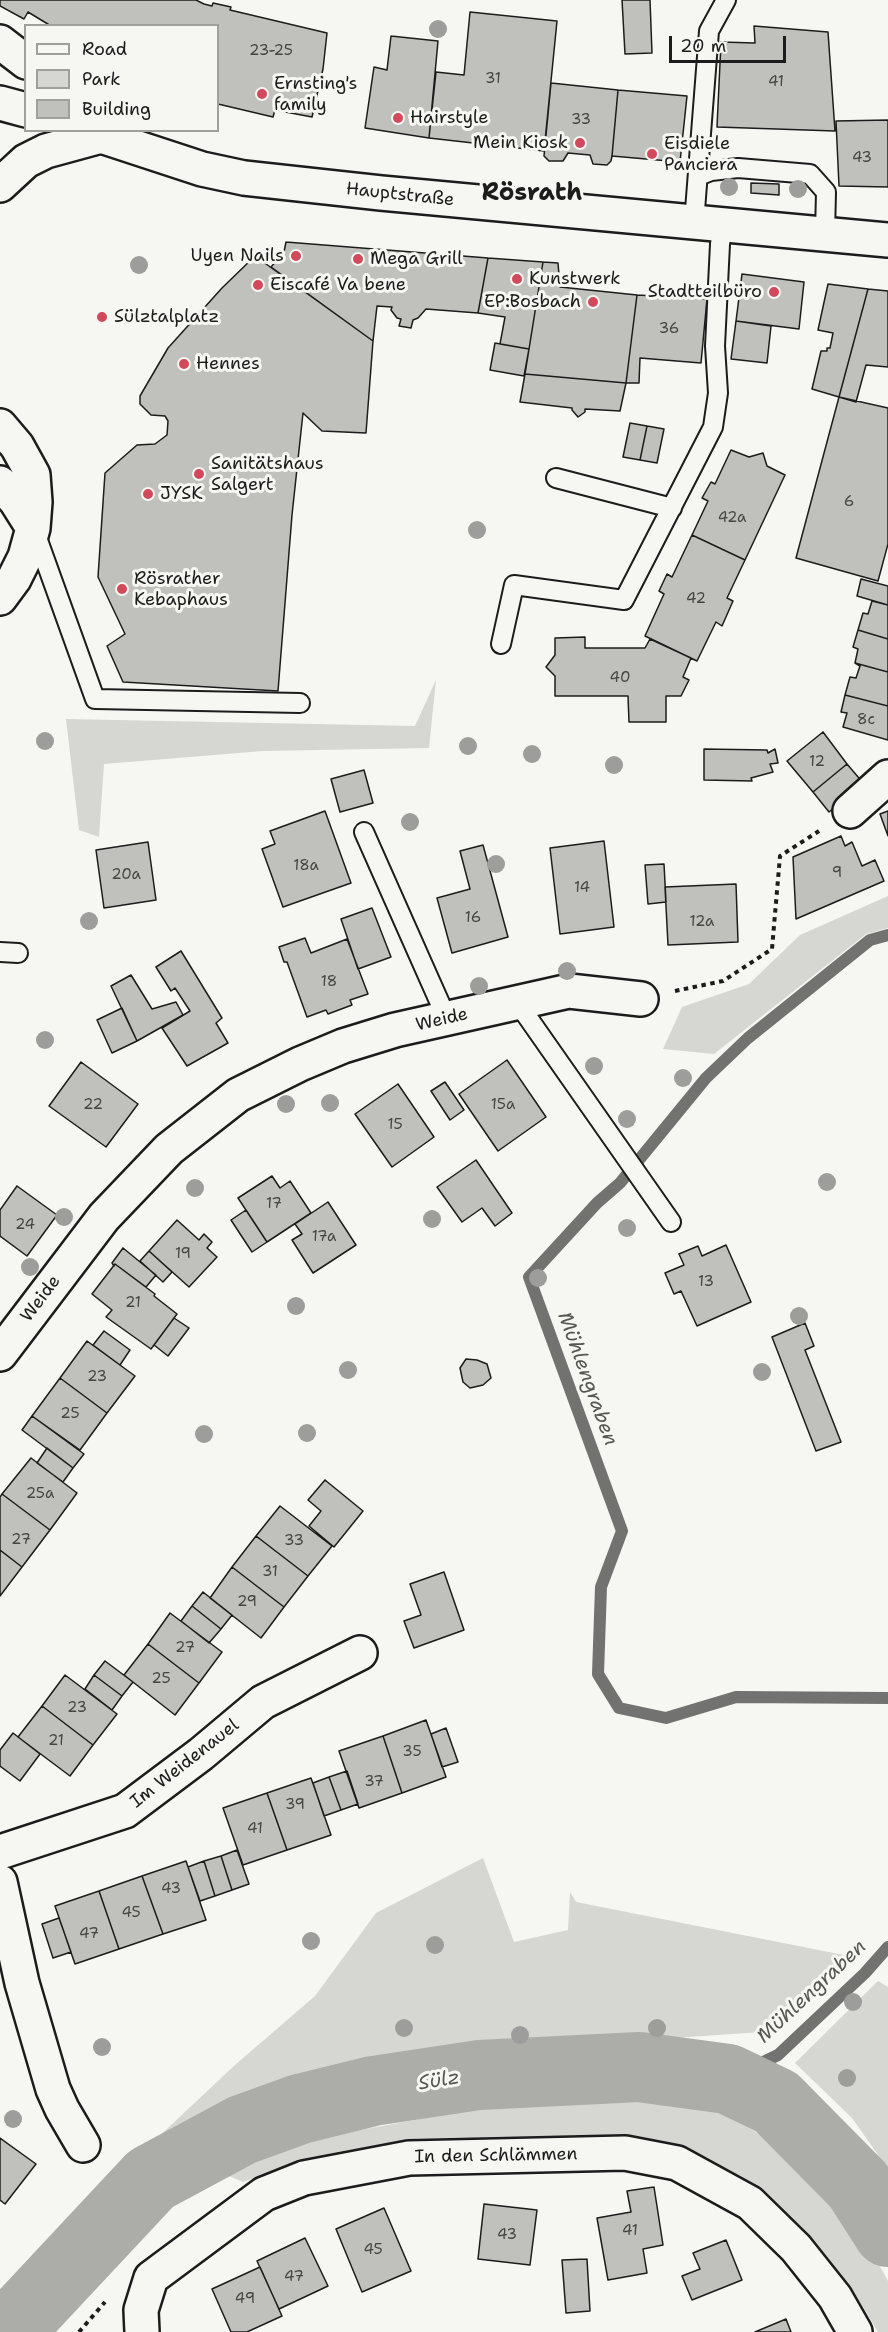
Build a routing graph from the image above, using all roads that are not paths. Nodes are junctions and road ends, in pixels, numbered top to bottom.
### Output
1 (726, 0) edge
2 (0, 42) edge
3 (24, 60) edge
4 (0, 102) edge
5 (24, 109) edge
6 (92, 133) edge
7 (698, 176) junction
8 (0, 185) edge
9 (709, 224) junction
10 (825, 233) junction
11 (888, 240) edge
12 (0, 426) edge
13 (556, 478) dead end
14 (0, 483) edge
15 (672, 508) junction
16 (33, 528) junction
17 (0, 598) edge
18 (501, 644) dead end
19 (300, 703) dead end
20 (888, 777) edge
21 (850, 811) road end
22 (364, 832) dead end
23 (640, 999) road end
24 (516, 1002) junction
25 (447, 1019) junction
26 (672, 1222) dead end
27 (0, 1354) edge
28 (360, 1653) dead end
29 (0, 1852) edge
30 (2, 1898) edge
31 (83, 2145) dead end
32 (142, 2332) edge
33 (855, 2332) edge

1 - 7 lane
2 - 3 street
4 - 5 street
6 - 8 street
6 - 9 street, Hauptstraße
7 - 9 lane
7 - 10 lane
9 - 10 street, Hauptstraße
9 - 15 lane
10 - 11 street, Hauptstraße
12 - 16 street
13 - 15 lane
14 - 16 street
15 - 18 lane
16 - 17 street
16 - 19 lane
20 - 21 street
22 - 25 lane
23 - 24 street, Weide
24 - 25 street, Weide
24 - 26 lane
25 - 27 street, Weide
28 - 29 street, Im Weidenauel
30 - 31 street
32 - 33 street, In den Schlämmen

